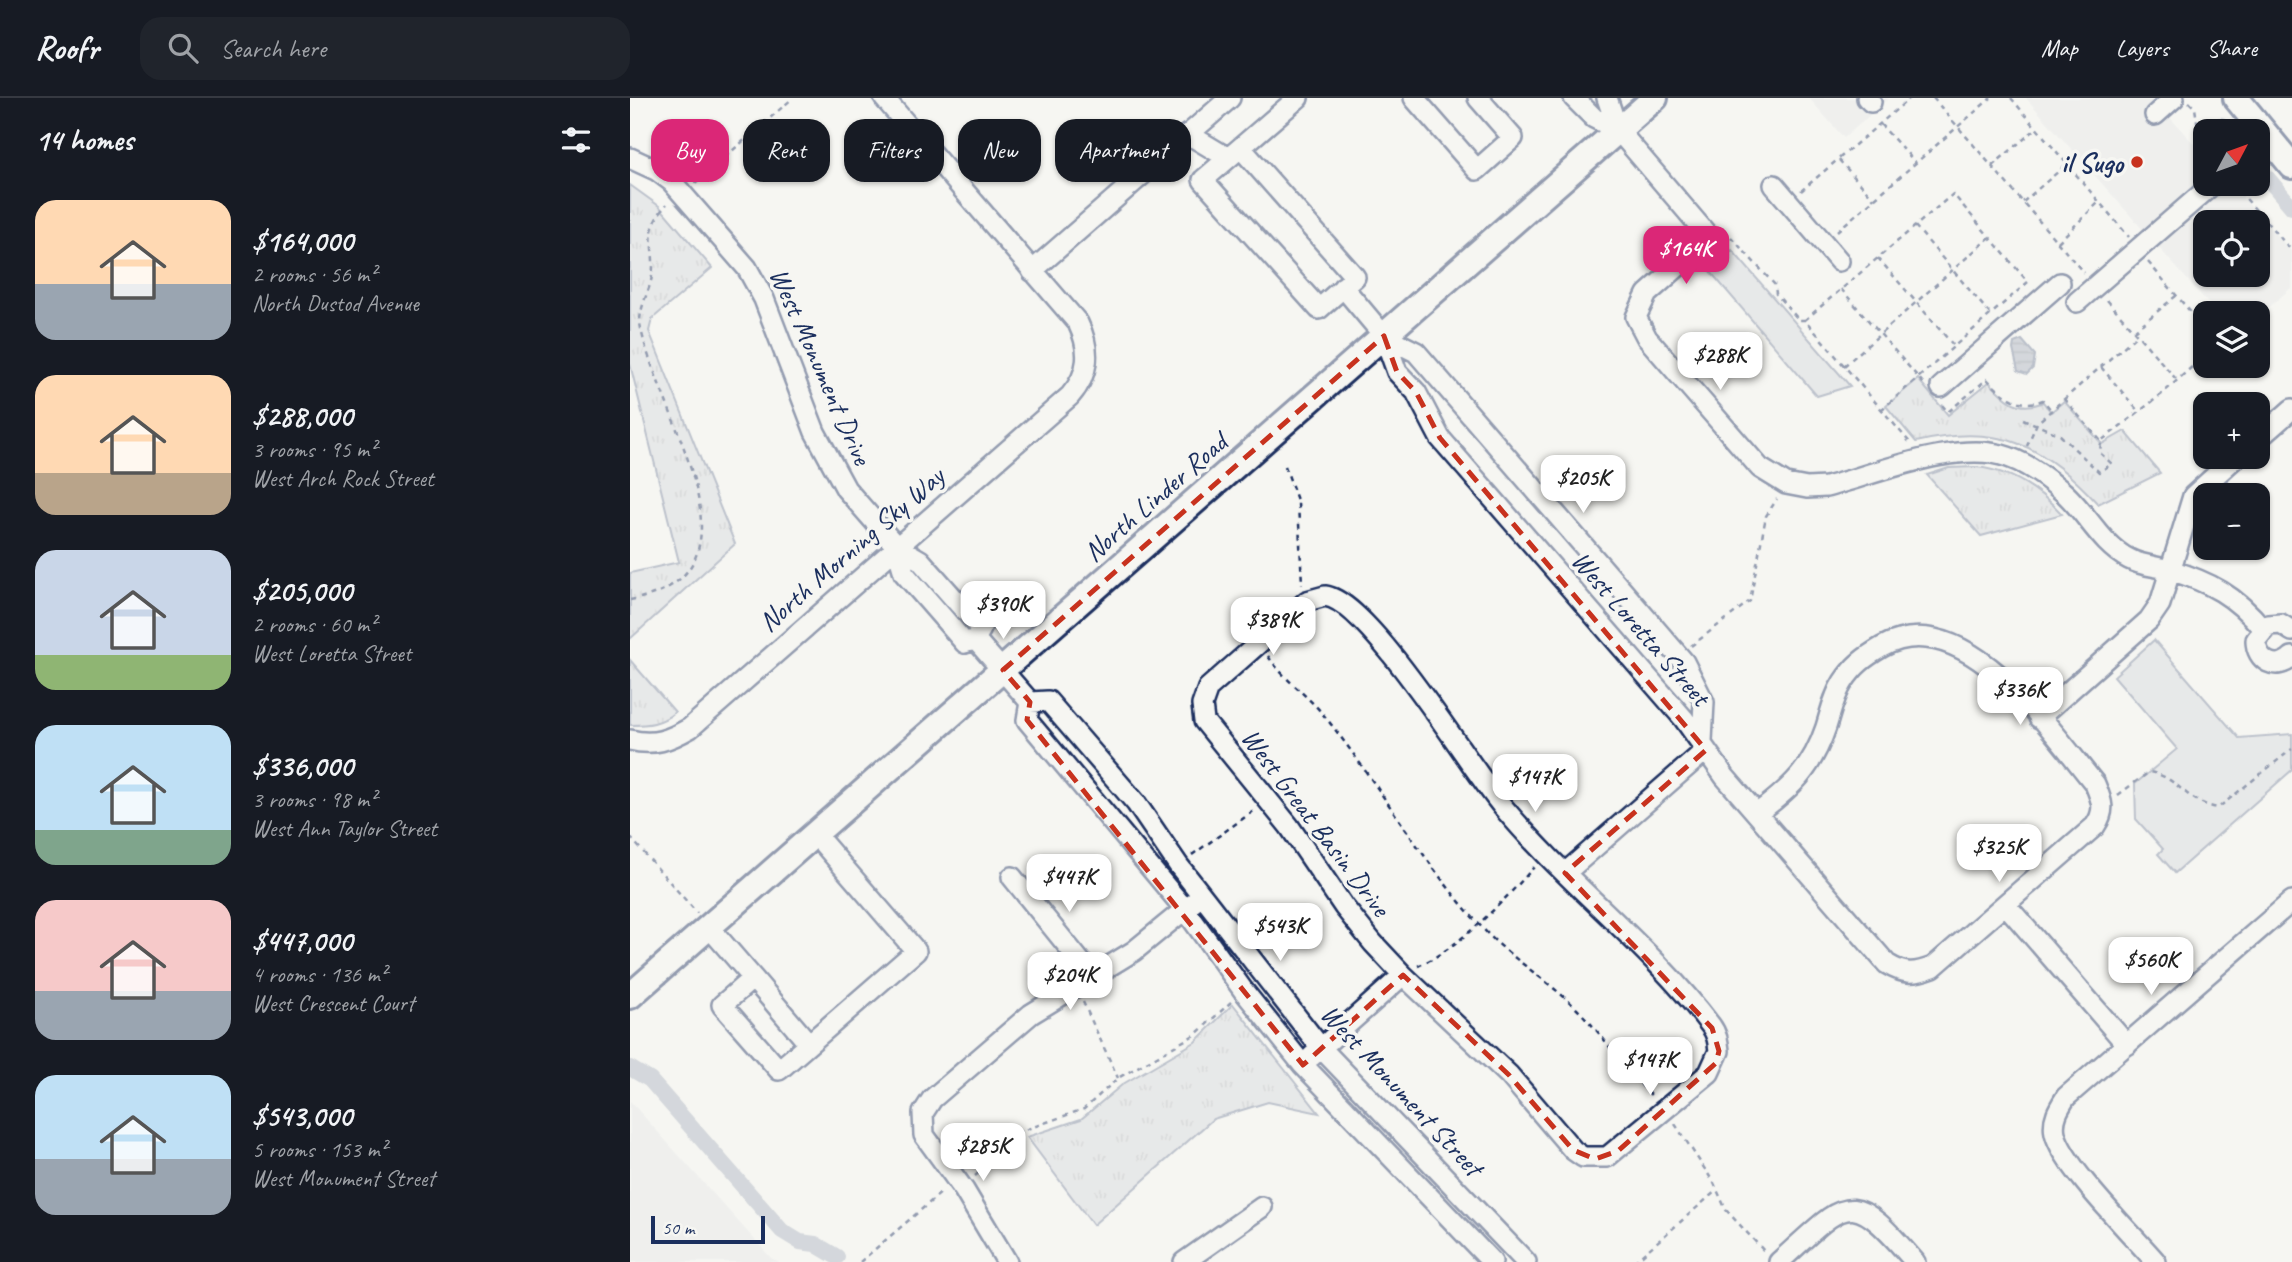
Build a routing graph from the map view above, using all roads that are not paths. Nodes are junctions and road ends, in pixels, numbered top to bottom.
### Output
1 (884, 98) edge
2 (1230, 98) edge
3 (1298, 98) edge
4 (1414, 98) edge
5 (1478, 98) edge
6 (1574, 98) edge
7 (1607, 98) edge
8 (1655, 98) edge
9 (2236, 98) edge
10 (2180, 99) edge
11 (2155, 115) dead end
12 (1191, 131) edge
13 (1618, 131) junction
14 (1191, 135) edge
15 (1234, 153) junction
16 (630, 158) edge
17 (2292, 166) edge
18 (1133, 182) edge
19 (1774, 185) dead end
20 (2199, 196) edge
21 (1839, 261) dead end
22 (1032, 271) junction
23 (2060, 283) dead end
24 (1343, 287) junction
25 (2077, 302) dead end
26 (1384, 336) junction
27 (1941, 387) dead end
28 (2292, 409) edge
29 (2270, 428) edge
30 (2223, 469) edge
31 (896, 546) junction
32 (2169, 570) junction
33 (2263, 628) junction
34 (2292, 631) edge
35 (2292, 657) edge
36 (1003, 670) junction
37 (1030, 702) junction
38 (2039, 718) junction
39 (630, 740) edge
40 (1704, 745) junction
41 (1758, 813) junction
42 (815, 834) junction
43 (1565, 873) junction
44 (1012, 877) dead end
45 (1203, 897) junction
46 (2292, 901) edge
47 (2006, 905) junction
48 (1184, 908) junction
49 (709, 927) junction
50 (1403, 975) junction
51 (753, 978) junction
52 (1085, 982) junction
53 (630, 996) edge
54 (809, 1044) junction
55 (2127, 1045) junction
56 (1321, 1048) junction
57 (1303, 1065) junction
58 (1262, 1207) dead end
59 (1503, 1236) junction
60 (1772, 1257) edge
61 (1484, 1259) edge
62 (1007, 1262) edge
63 (1184, 1262) edge
64 (1526, 1262) edge
65 (1915, 1262) edge
66 (2156, 1262) edge

1 - 22 street
2 - 12 street
3 - 15 street
4 - 5 street
6 - 13 street
7 - 13 street
8 - 13 main road, North Linder Road
9 - 17 main road
10 - 11 street
13 - 26 main road, North Linder Road
13 - 32 street
14 - 15 street
15 - 24 street
15 - 24 street
16 - 31 street, West Monument Drive
18 - 22 street
19 - 21 street
20 - 25 street
22 - 31 street, North Morning Sky Way
23 - 27 street
24 - 26 street
26 - 36 main road, North Linder Road
26 - 40 street, West Loretta Street
26 - 40 street, West Loretta Street
28 - 29 street
30 - 32 street
31 - 36 street, West Monument Street
31 - 39 street, North Morning Sky Way
32 - 33 street
32 - 38 street
33 - 34 street
33 - 35 street
36 - 37 street, West Monument Street
36 - 42 main road, North Linder Road
37 - 45 street, West Monument Street
37 - 48 street, West Monument Street
38 - 41 street
38 - 47 street
40 - 41 street, West Loretta Street
40 - 43 street
41 - 47 street, West Loretta Street
42 - 49 main road, North Linder Road
42 - 54 street
43 - 50 street, West Great Basin Drive
43 - 50 street, West Great Basin Drive
44 - 52 street
45 - 48 street
45 - 56 street, West Monument Street
46 - 55 street
47 - 55 street
48 - 52 street
48 - 57 street, West Monument Street
49 - 51 street
49 - 53 main road, North Linder Road
50 - 56 street
51 - 54 street
51 - 54 street
52 - 62 street
55 - 66 street
56 - 57 street
56 - 59 street, West Monument Street
57 - 61 street, West Monument Street
58 - 63 street
59 - 61 street
59 - 64 street, West Monument Street
60 - 65 street

